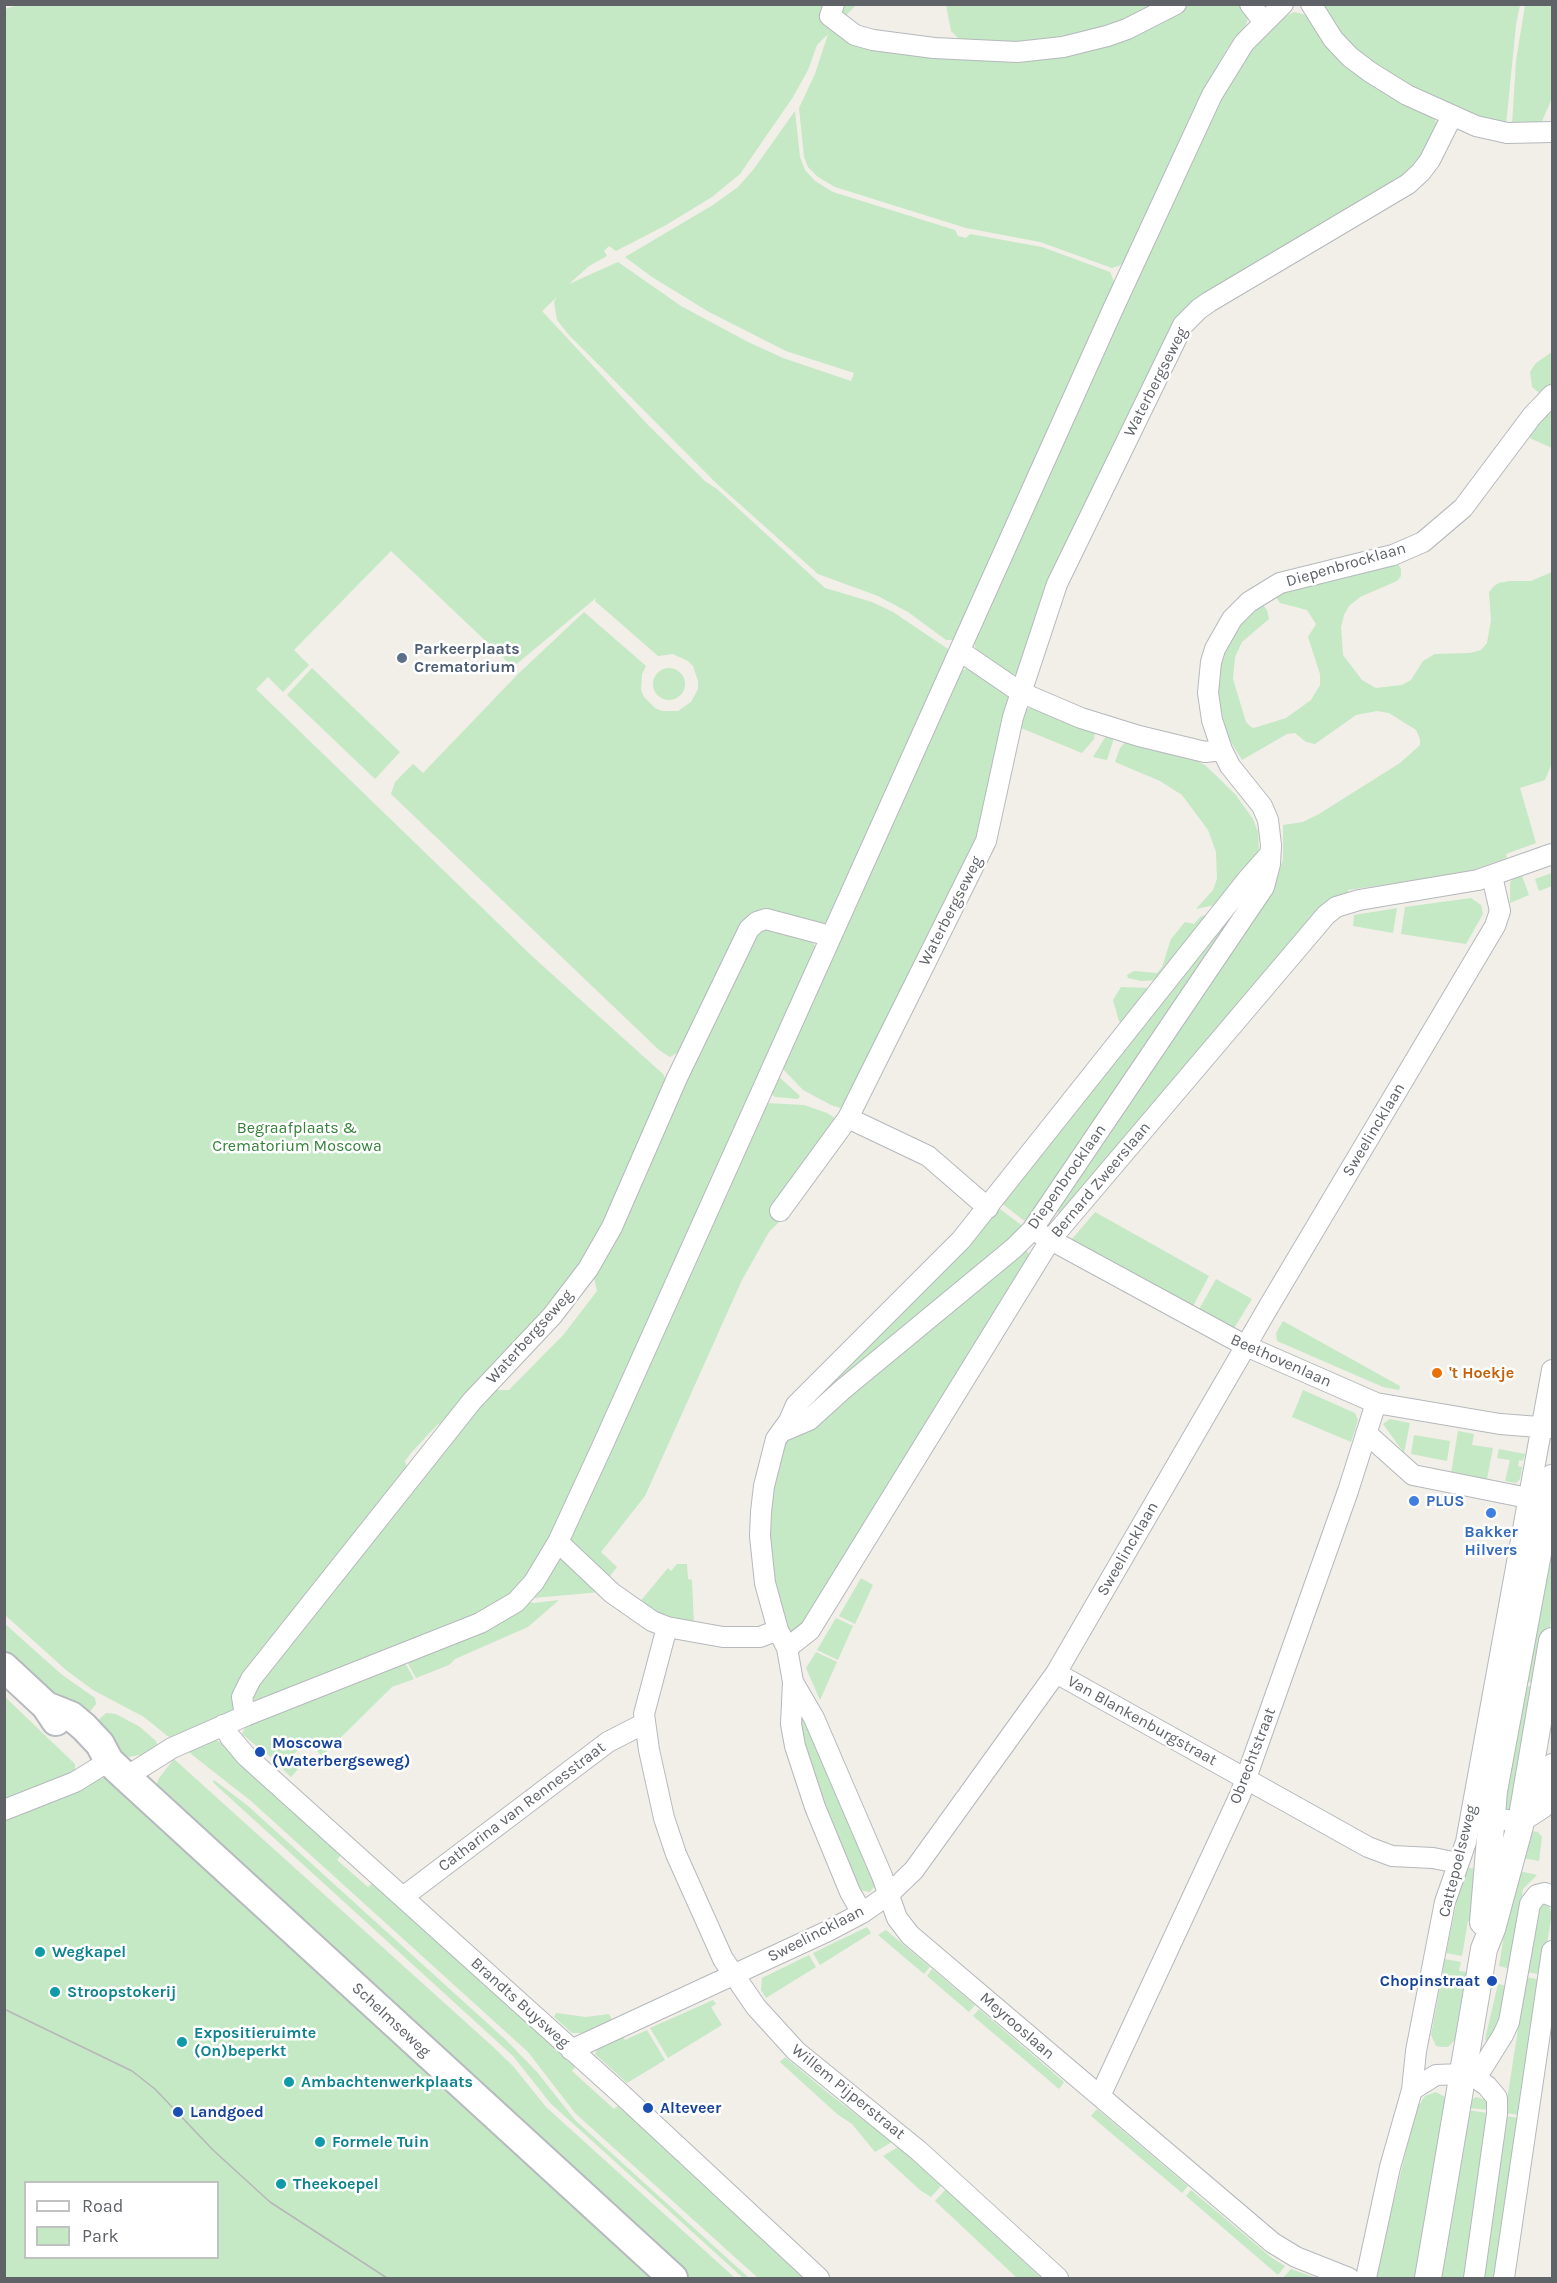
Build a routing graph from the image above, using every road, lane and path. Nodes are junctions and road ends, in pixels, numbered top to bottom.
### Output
1 (834, 4) edge
2 (1176, 4) edge
3 (1250, 4) edge
4 (1283, 4) edge
5 (1311, 4) edge
6 (1264, 22) junction
7 (1452, 116) junction
8 (1552, 132) edge
9 (1552, 395) edge
10 (960, 651) junction
11 (1020, 692) junction
12 (1222, 750) junction
13 (1270, 854) junction
14 (1552, 854) edge
15 (1492, 876) junction
16 (830, 936) junction
17 (848, 1119) junction
18 (988, 1208) junction
19 (780, 1211) dead end
20 (1032, 1230) junction
21 (1051, 1239) junction
22 (1246, 1346) junction
23 (1552, 1370) edge
24 (1376, 1403) junction
25 (1548, 1427) edge
26 (783, 1431) junction
27 (1366, 1433) junction
28 (1552, 1478) edge
29 (1528, 1498) junction
30 (558, 1542) junction
31 (667, 1627) junction
32 (778, 1630) junction
33 (1552, 1641) edge
34 (790, 1665) junction
35 (4, 1668) edge
36 (1056, 1673) junction
37 (245, 1716) junction
38 (645, 1723) junction
39 (224, 1725) junction
40 (1552, 1764) edge
41 (117, 1769) junction
42 (1246, 1778) junction
43 (4, 1810) edge
44 (1492, 1818) junction
45 (1521, 1822) junction
46 (1458, 1863) junction
47 (888, 1895) junction
48 (1552, 1896) edge
49 (403, 1897) junction
50 (862, 1913) junction
51 (1484, 1949) junction
52 (1552, 1951) edge
53 (733, 1975) junction
54 (572, 2050) junction
55 (1469, 2076) junction
56 (1412, 2090) junction
57 (1100, 2096) junction
58 (673, 2278) edge
59 (819, 2278) edge
60 (1058, 2278) edge
61 (1349, 2278) edge
62 (1366, 2278) edge
63 (1428, 2278) edge
64 (1474, 2278) edge
65 (1504, 2278) edge

1 - 2 street
3 - 6 street
4 - 6 street
5 - 7 street
6 - 10 street
7 - 8 street
7 - 11 street, Waterbergseweg
9 - 12 street, Diepenbrocklaan
10 - 11 street
10 - 16 street
11 - 12 street
11 - 17 street, Waterbergseweg
12 - 13 street, Diepenbrocklaan
13 - 18 street
13 - 20 street, Diepenbrocklaan
14 - 15 street, Bernard Zweerslaan
15 - 21 street, Bernard Zweerslaan
15 - 22 street, Sweelincklaan
16 - 30 street
16 - 37 street, Waterbergseweg
17 - 18 street
17 - 19 street, Waterbergseweg
18 - 26 street
20 - 21 street, Beethovenlaan
20 - 26 street, Diepenbrocklaan
21 - 22 street, Beethovenlaan
21 - 34 street, Bernard Zweerslaan
22 - 24 street, Beethovenlaan
22 - 36 street, Sweelincklaan
23 - 25 street, Cattepoelseweg
24 - 25 street, Beethovenlaan
24 - 27 street, Obrechtstraat
25 - 29 street, Cattepoelseweg
26 - 32 street
27 - 29 street
27 - 42 street, Obrechtstraat
28 - 44 street, Cattepoelseweg
29 - 46 street, Cattepoelseweg
30 - 31 street
30 - 37 street
31 - 32 street
31 - 38 street, Willem Pijperstraat
32 - 34 street
33 - 45 street, Cattepoelseweg
34 - 47 street, Meyrooslaan
34 - 50 street
35 - 41 main road, Schelmseweg
36 - 42 street, Van Blankenburgstraat
36 - 47 street, Sweelincklaan
37 - 39 street
38 - 49 street, Catharina van Rennesstraat
38 - 53 street, Willem Pijperstraat
39 - 41 street
39 - 49 street, Brandts Buysweg
40 - 45 street
41 - 43 street
41 - 58 main road, Schelmseweg
42 - 46 street, Van Blankenburgstraat
42 - 57 street, Obrechtstraat
44 - 45 street, Cattepoelseweg
44 - 51 street, Cattepoelseweg
45 - 51 street, Cattepoelseweg
46 - 56 street, Cattepoelseweg
47 - 50 street, Sweelincklaan
47 - 57 street, Meyrooslaan
48 - 55 street, Cattepoelseweg
49 - 54 street, Brandts Buysweg
50 - 53 street, Sweelincklaan
51 - 55 street, Cattepoelseweg
52 - 65 street
53 - 54 street, Sweelincklaan
53 - 60 street, Willem Pijperstraat
54 - 59 street, Brandts Buysweg
55 - 56 street
55 - 63 street, Cattepoelseweg
55 - 64 street
56 - 62 street, Cattepoelseweg
57 - 61 street, Meyrooslaan

